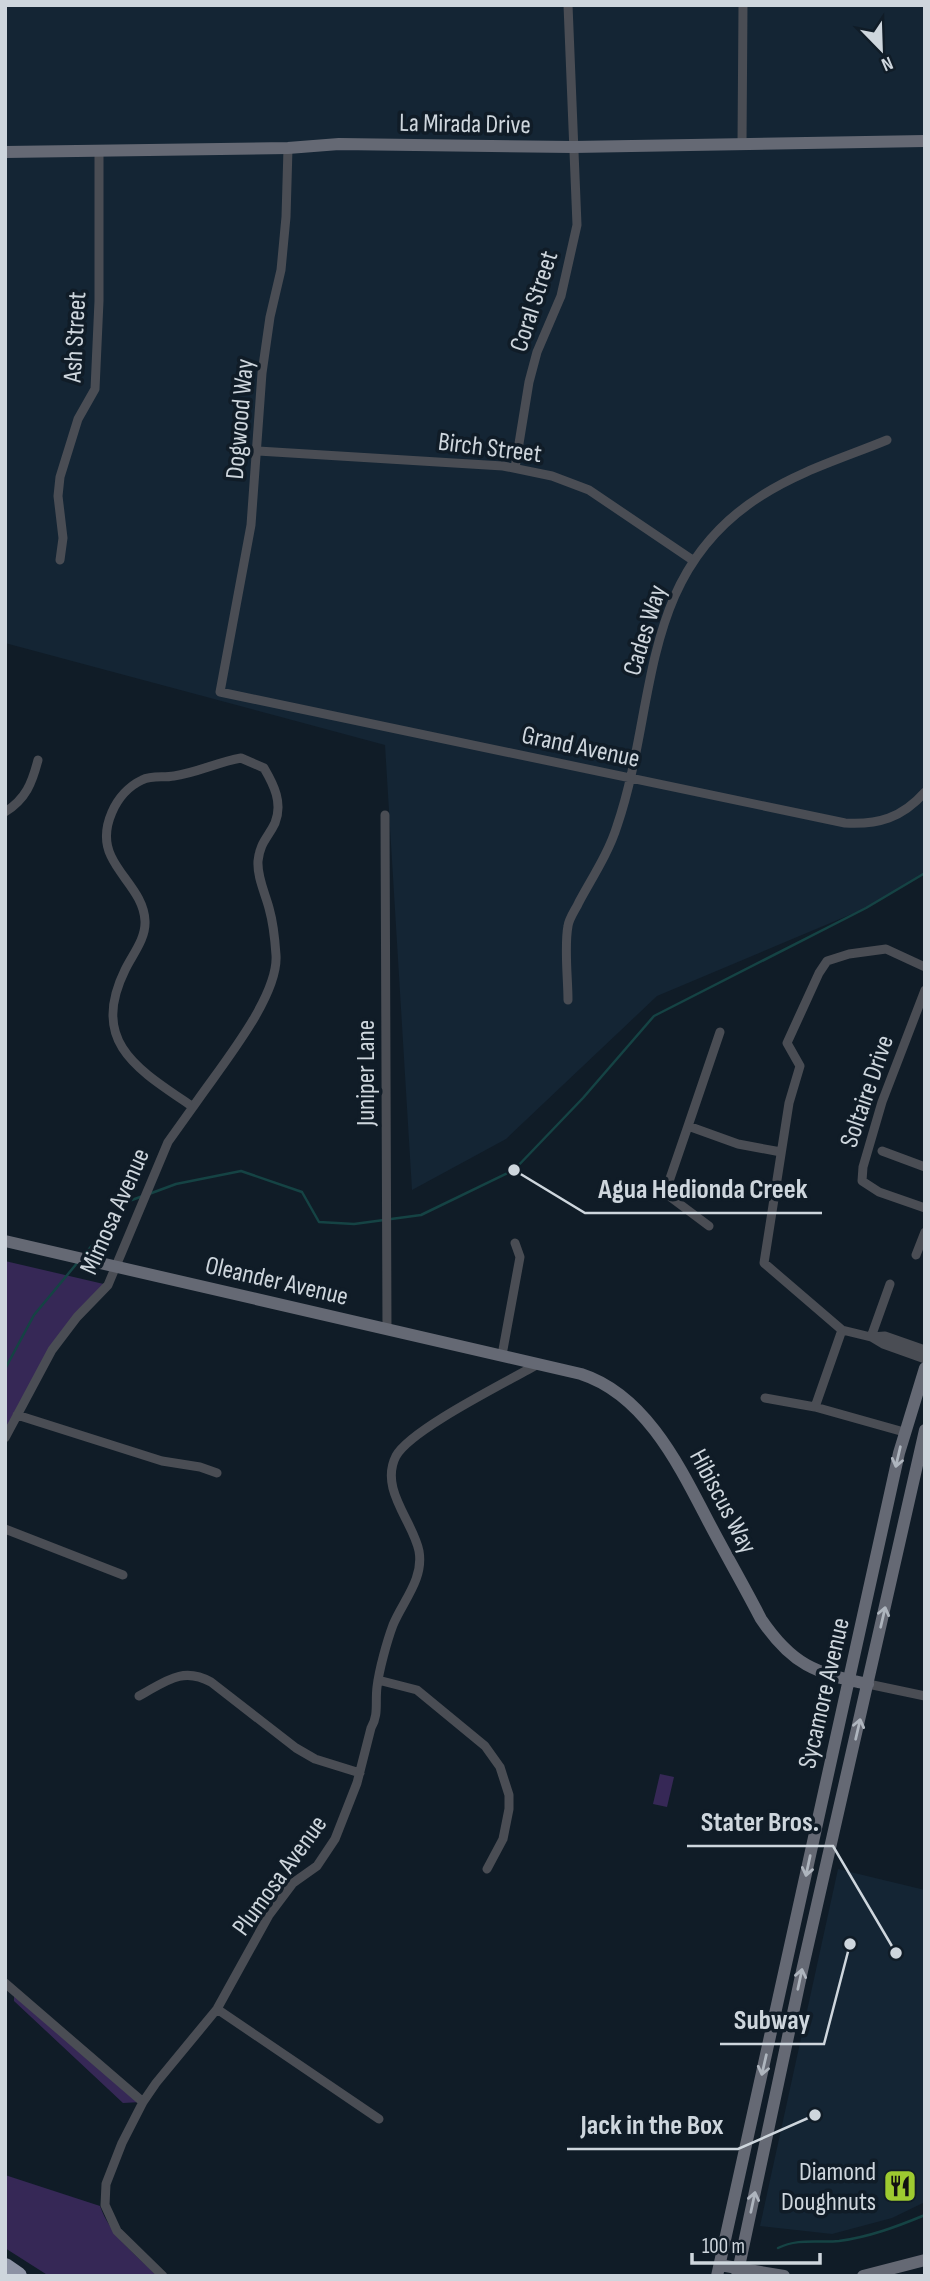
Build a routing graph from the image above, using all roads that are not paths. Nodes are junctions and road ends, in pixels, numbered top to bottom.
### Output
1 (568, 5) edge
2 (743, 5) edge
3 (925, 141) edge
4 (742, 143) junction
5 (573, 147) junction
6 (288, 148) junction
7 (5, 152) edge
8 (99, 152) junction
9 (887, 440) dead end
10 (258, 451) junction
11 (515, 468) junction
12 (60, 559) dead end
13 (694, 561) junction
14 (220, 692) joint
15 (38, 760) dead end
16 (630, 777) junction
17 (925, 792) edge
18 (5, 813) edge
19 (385, 816) dead end
20 (925, 967) edge
21 (925, 990) edge
22 (568, 1000) dead end
23 (720, 1032) dead end
24 (193, 1107) junction
25 (688, 1126) junction
26 (882, 1151) dead end
27 (781, 1152) junction
28 (925, 1167) edge
29 (925, 1208) edge
30 (709, 1226) dead end
31 (925, 1232) edge
32 (5, 1241) edge
33 (515, 1243) dead end
34 (916, 1255) dead end
35 (117, 1267) junction
36 (890, 1284) dead end
37 (387, 1329) junction
38 (842, 1330) junction
39 (871, 1337) junction
40 (925, 1350) edge
41 (502, 1356) junction
42 (925, 1359) edge
43 (538, 1364) junction
44 (925, 1368) edge
45 (765, 1398) dead end
46 (814, 1407) junction
47 (17, 1415) junction
48 (925, 1430) edge
49 (904, 1432) junction
50 (5, 1438) edge
51 (217, 1473) dead end
52 (5, 1529) edge
53 (123, 1575) dead end
54 (378, 1680) junction
55 (850, 1680) junction
56 (868, 1684) junction
57 (139, 1696) dead end
58 (925, 1696) edge
59 (359, 1773) junction
60 (488, 1869) dead end
61 (5, 1983) edge
62 (217, 2009) junction
63 (143, 2102) junction
64 (379, 2119) dead end
65 (925, 2260) edge
66 (5, 2267) edge
67 (719, 2270) edge
68 (737, 2272) edge
69 (18, 2276) edge
70 (163, 2276) edge
71 (784, 2276) edge
72 (863, 2276) edge

1 - 5 street, Coral Street
2 - 4 street
3 - 4 main road, La Mirada Drive
4 - 5 main road, La Mirada Drive
5 - 6 main road, La Mirada Drive
5 - 11 street, Coral Street
6 - 8 main road, La Mirada Drive
6 - 10 street, Dogwood Way
7 - 8 main road, La Mirada Drive
8 - 12 street, Ash Street
9 - 13 street, Cades Way
10 - 11 street, Birch Street
10 - 14 street, Dogwood Way
11 - 13 street, Birch Street
13 - 16 street, Cades Way
14 - 16 street, Grand Avenue
15 - 18 street
16 - 17 street, Grand Avenue
16 - 22 street, Cades Way
19 - 37 street, Juniper Lane
20 - 27 street
21 - 29 street, Soltaire Drive
23 - 25 street
24 - 24 street, Mimosa Avenue
24 - 35 street, Mimosa Avenue
25 - 27 street
25 - 30 street
26 - 28 street
27 - 38 street
31 - 34 street
32 - 35 main road, Oleander Avenue
33 - 41 street
35 - 37 main road, Oleander Avenue
35 - 47 street, Mimosa Avenue
36 - 39 street
37 - 41 main road, Oleander Avenue
38 - 39 street
38 - 46 street
39 - 40 street
39 - 42 street
41 - 43 main road, Oleander Avenue
43 - 54 street, Plumosa Avenue
43 - 55 main road, Hibiscus Way
44 - 49 main road, Sycamore Avenue
45 - 46 street
46 - 49 street
47 - 50 street, Mimosa Avenue
47 - 51 street
56 -> 48 main road, Sycamore Avenue
49 -> 55 main road, Sycamore Avenue
52 - 53 street
54 - 59 street, Plumosa Avenue
54 - 60 street
55 - 56 main road, Hibiscus Way
55 -> 67 main road, Sycamore Avenue
56 - 58 street
68 -> 56 main road, Sycamore Avenue
57 - 59 street
59 - 62 street, Plumosa Avenue
61 - 63 street
62 - 63 street, Plumosa Avenue
62 - 64 street
63 - 70 street, Plumosa Avenue
65 - 72 main road
66 - 69 highway
67 - 68 main road
68 - 71 main road

